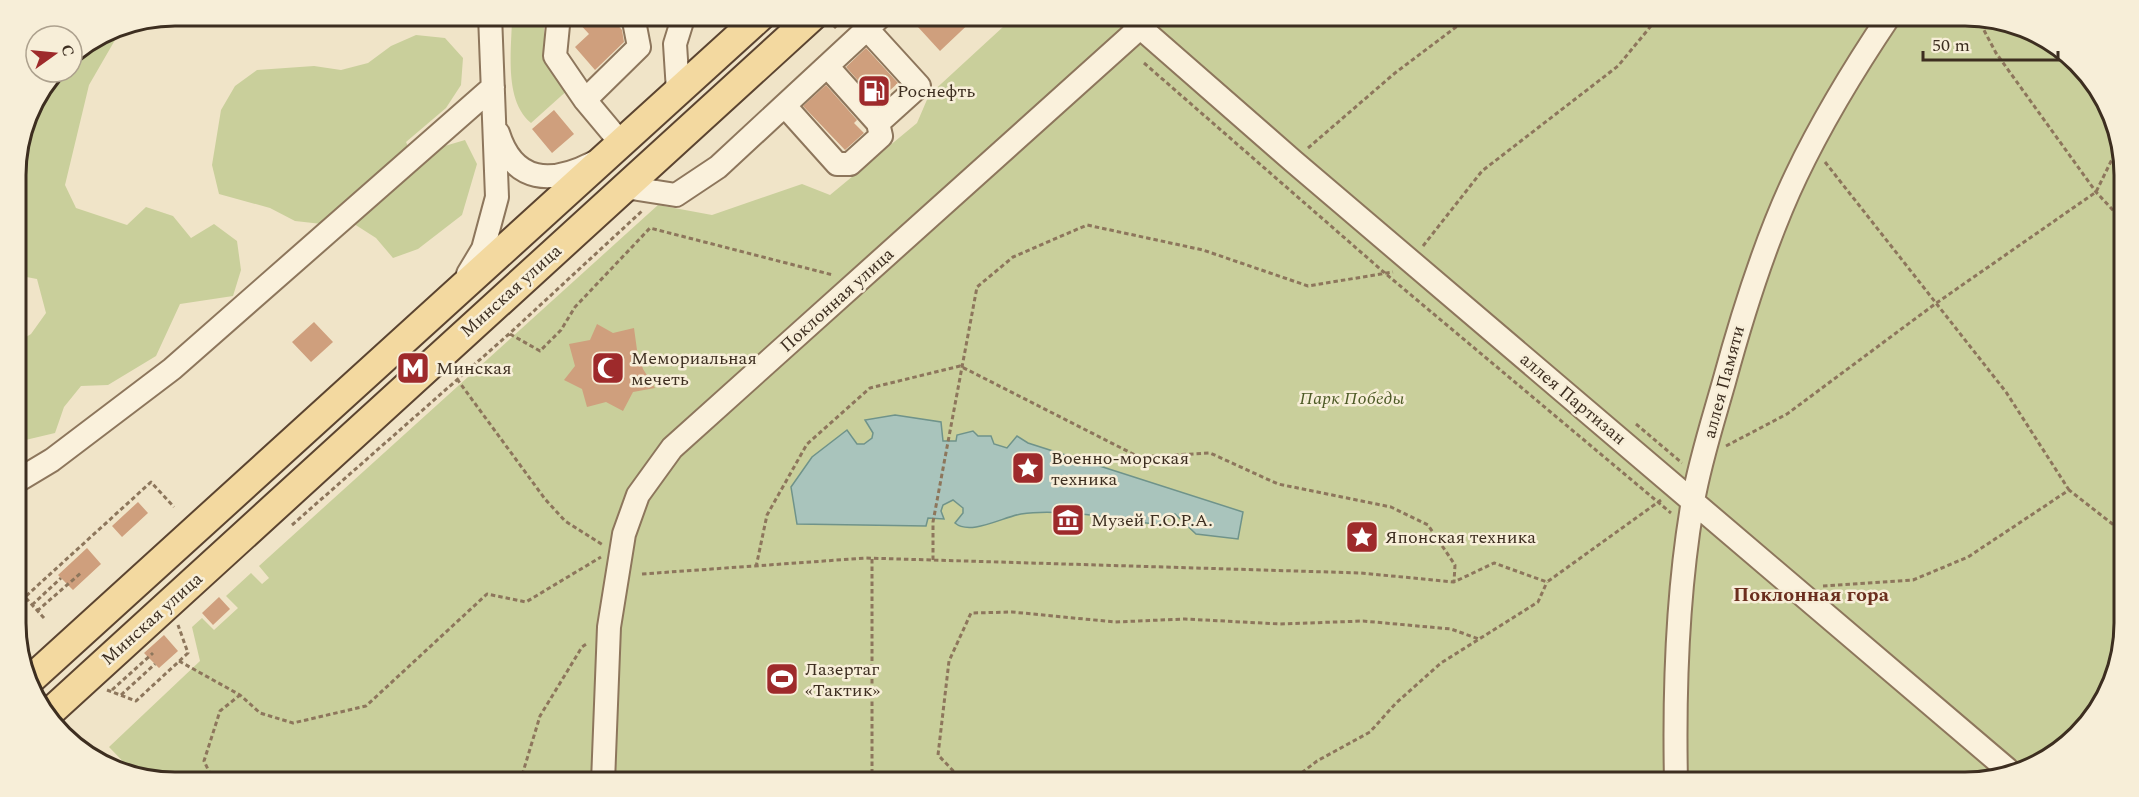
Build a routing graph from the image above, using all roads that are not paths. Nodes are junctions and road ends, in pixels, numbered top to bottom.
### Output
1 (490, 26) edge
2 (558, 26) edge
3 (635, 26) edge
4 (681, 26) edge
5 (750, 26) edge
6 (802, 26) edge
7 (871, 26) edge
8 (878, 26) edge
9 (1132, 26) edge
10 (1148, 26) edge
11 (1882, 26) edge
12 (827, 66) junction
13 (493, 87) junction
14 (678, 91) junction
15 (585, 100) junction
16 (784, 106) junction
17 (495, 123) junction
18 (878, 123) junction
19 (614, 149) junction
20 (626, 187) junction
21 (458, 291) junction
22 (26, 476) edge
23 (1685, 494) junction
24 (35, 675) edge
25 (54, 709) edge
26 (2004, 766) edge
27 (1676, 771) edge
28 (603, 772) edge

1 - 13 street
2 - 15 street
3 - 15 street
4 - 14 street
5 - 14 main road, Минская улица
6 - 20 main road, Минская улица
7 - 12 street
8 - 18 street
9 - 28 street, Поклонная улица
10 - 23 street, аллея Партизан
11 - 23 street, аллея Памяти
12 - 16 street
12 - 18 street
13 - 17 street
13 - 22 street
14 - 19 main road, Минская улица
15 - 19 street
16 - 18 street
16 - 20 street
17 - 19 street
17 - 21 street
19 - 21 main road, Минская улица
20 - 25 main road, Минская улица
21 - 24 main road, Минская улица
23 - 26 street, аллея Партизан
23 - 27 street, аллея Памяти

